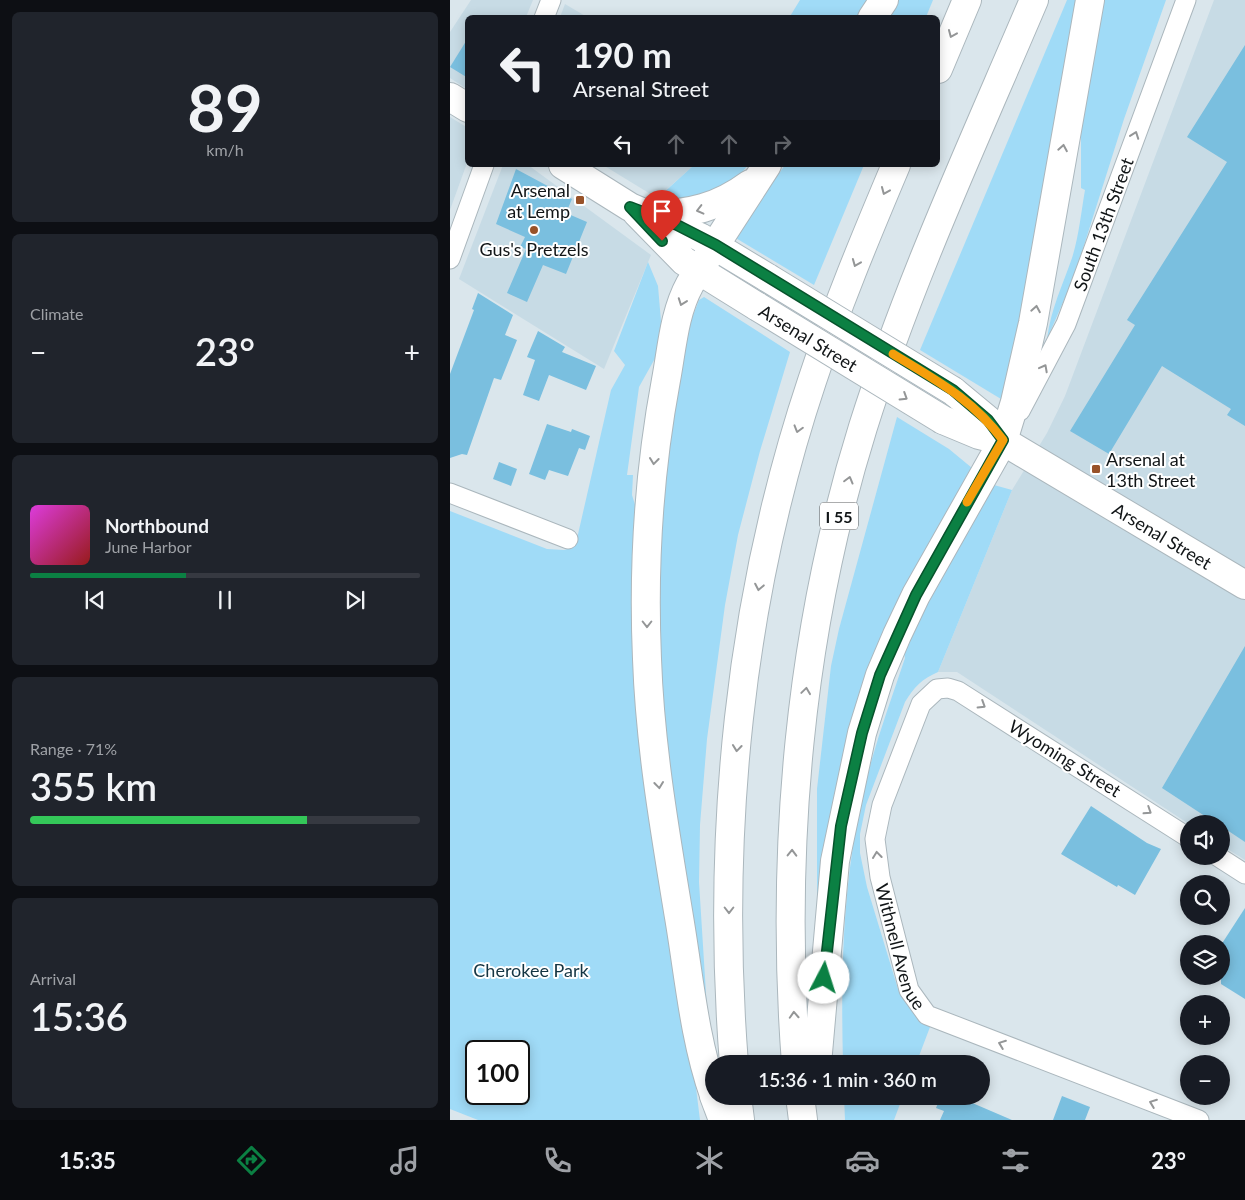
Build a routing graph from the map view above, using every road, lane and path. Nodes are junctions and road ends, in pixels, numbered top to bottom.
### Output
1 (551, 0) edge
2 (884, 0) edge
3 (967, 0) edge
4 (1034, 0) edge
5 (1090, 0) edge
6 (1186, 0) edge
7 (545, 15) edge
8 (874, 15) edge
9 (940, 64) edge
10 (450, 97) edge
11 (465, 106) edge
12 (483, 167) edge
13 (566, 167) edge
14 (895, 167) edge
15 (762, 172) edge
16 (640, 210) junction
17 (716, 245) junction
18 (450, 259) edge
19 (699, 271) junction
20 (1003, 440) junction
21 (450, 493) edge
22 (568, 538) dead end
23 (1245, 585) edge
24 (938, 689) joint
25 (1180, 832) edge
26 (1230, 864) edge
27 (1245, 874) edge
28 (733, 1055) edge
29 (796, 1055) edge
30 (818, 1055) edge
31 (705, 1063) edge
32 (717, 1105) edge
33 (738, 1105) edge
34 (801, 1105) edge
35 (814, 1105) edge
36 (723, 1120) edge
37 (740, 1120) edge
38 (803, 1120) edge
39 (813, 1120) edge
40 (1199, 1120) edge

1 - 7 street
2 - 8 main road
3 -> 9 main road
29 -> 4 main road, I 55
20 -> 5 main road
20 -> 6 street, South 13th Street
10 - 11 main road
12 - 18 street
13 - 16 main road, Arsenal Street
14 -> 28 main road
15 -> 16 main road
15 - 17 main road
16 - 17 main road, Arsenal Street
16 - 19 main road, Arsenal Street
17 - 19 main road
17 - 20 main road, Arsenal Street, bridge
19 -> 20 main road, Arsenal Street, bridge
19 -> 31 main road
20 - 23 main road, Arsenal Street
20 - 30 main road
21 - 22 street
24 -> 25 street, Wyoming Street
40 -> 24 street, Withnell Avenue
26 - 27 street
32 - 36 main road
33 - 37 main road
34 - 38 main road
35 - 39 main road

